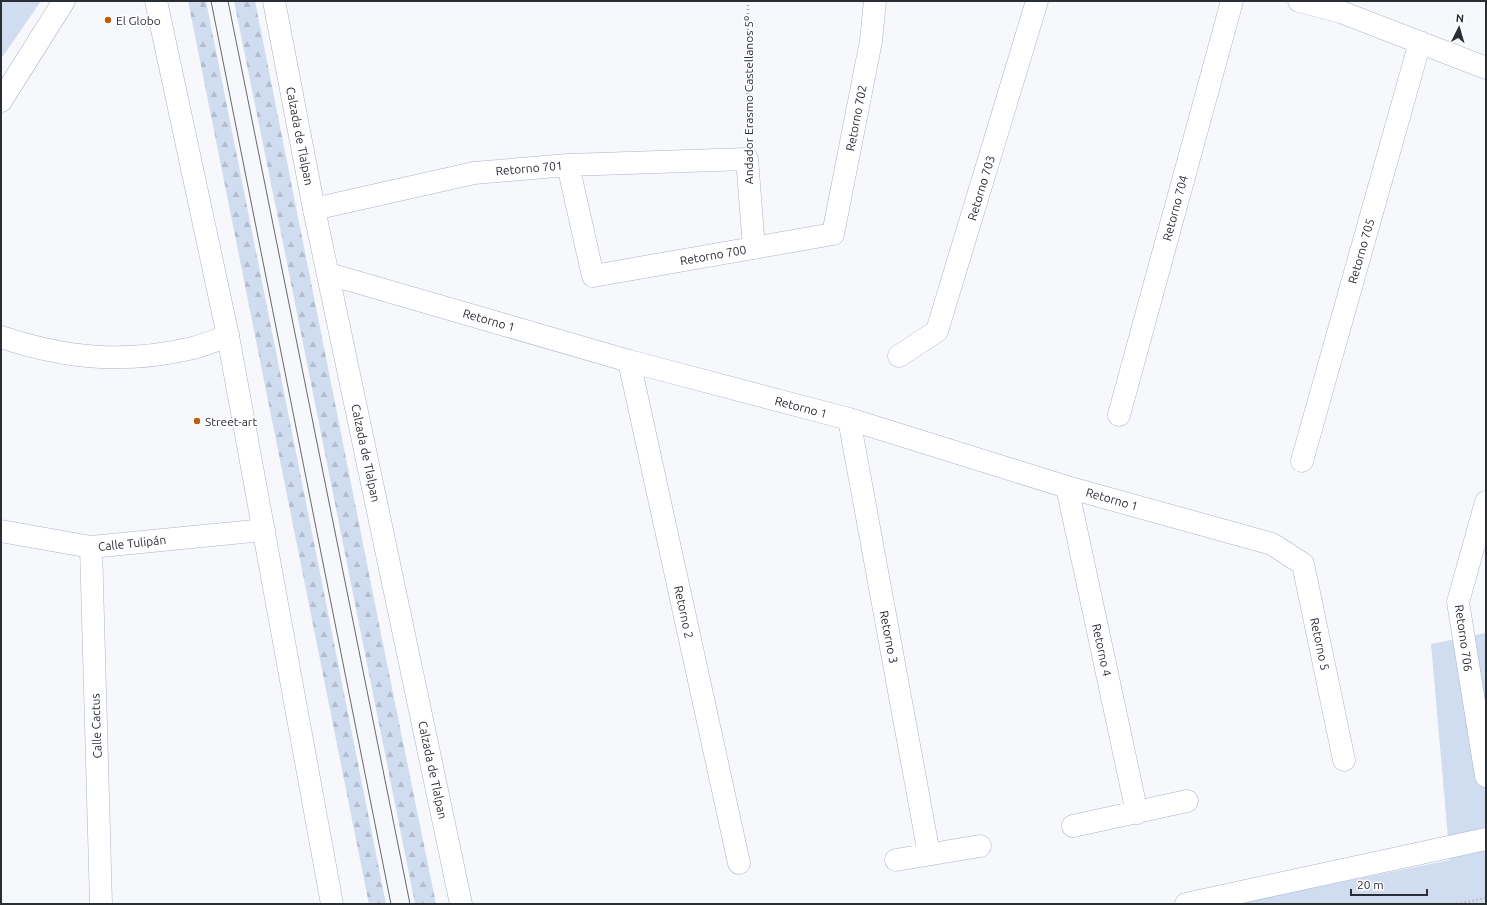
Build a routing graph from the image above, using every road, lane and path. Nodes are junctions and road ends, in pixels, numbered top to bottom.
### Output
1 (64, 1) edge
2 (156, 1) edge
3 (274, 1) edge
4 (748, 1) edge
5 (875, 1) edge
6 (1037, 1) edge
7 (1232, 1) edge
8 (1299, 1) edge
9 (1343, 7) edge
10 (1420, 42) junction
11 (1486, 68) edge
12 (1, 101) edge
13 (747, 158) junction
14 (568, 164) junction
15 (314, 209) junction
16 (834, 234) joint
17 (754, 248) junction
18 (329, 274) junction
19 (228, 336) junction
20 (1, 337) edge
21 (899, 356) dead end
22 (629, 361) junction
23 (1119, 415) dead end
24 (849, 419) junction
25 (1302, 461) dead end
26 (1067, 487) junction
27 (1486, 502) edge
28 (264, 530) junction
29 (1, 531) edge
30 (1272, 544) joint
31 (91, 547) junction
32 (1344, 760) dead end
33 (1486, 776) edge
34 (1187, 802) dead end
35 (1137, 813) junction
36 (1073, 826) dead end
37 (1486, 839) edge
38 (980, 846) dead end
39 (929, 854) junction
40 (896, 860) dead end
41 (739, 863) dead end
42 (1486, 898) edge
43 (101, 904) edge
44 (332, 904) edge
45 (461, 904) edge
46 (1186, 904) edge
47 (1456, 904) edge

1 - 12 main road
2 - 19 main road
3 - 15 main road, Calzada de Tlalpan
4 - 13 path, Andador Erasmo Castellanos 5º
5 - 16 main road, Retorno 702
6 - 21 main road, Retorno 703
7 - 23 main road, Retorno 704
8 - 9 main road
9 - 10 main road
10 - 11 main road
10 - 25 main road, Retorno 705
13 - 14 main road, Retorno 701
13 - 17 main road, Andador Erasmo Castellanos 5º
14 - 15 main road, Retorno 701
14 - 17 main road, Retorno 700
15 - 18 main road, Calzada de Tlalpan
16 - 17 main road, Retorno 700
18 - 22 main road, Retorno 1
18 - 45 main road, Calzada de Tlalpan
19 - 20 main road
19 - 28 main road
22 - 24 main road, Retorno 1
22 - 41 main road, Retorno 2
24 - 26 main road, Retorno 1
24 - 39 main road, Retorno 3
26 - 30 main road, Retorno 1
26 - 35 main road, Retorno 4
27 - 33 main road, Retorno 706
28 - 31 main road, Calle Tulipán
28 - 44 main road
29 - 31 main road, Calle Tulipán
30 - 32 main road, Retorno 5
31 - 43 main road, Calle Cactus
34 - 35 main road
35 - 36 main road
37 - 46 main road
38 - 39 main road
39 - 40 main road
42 - 47 path

